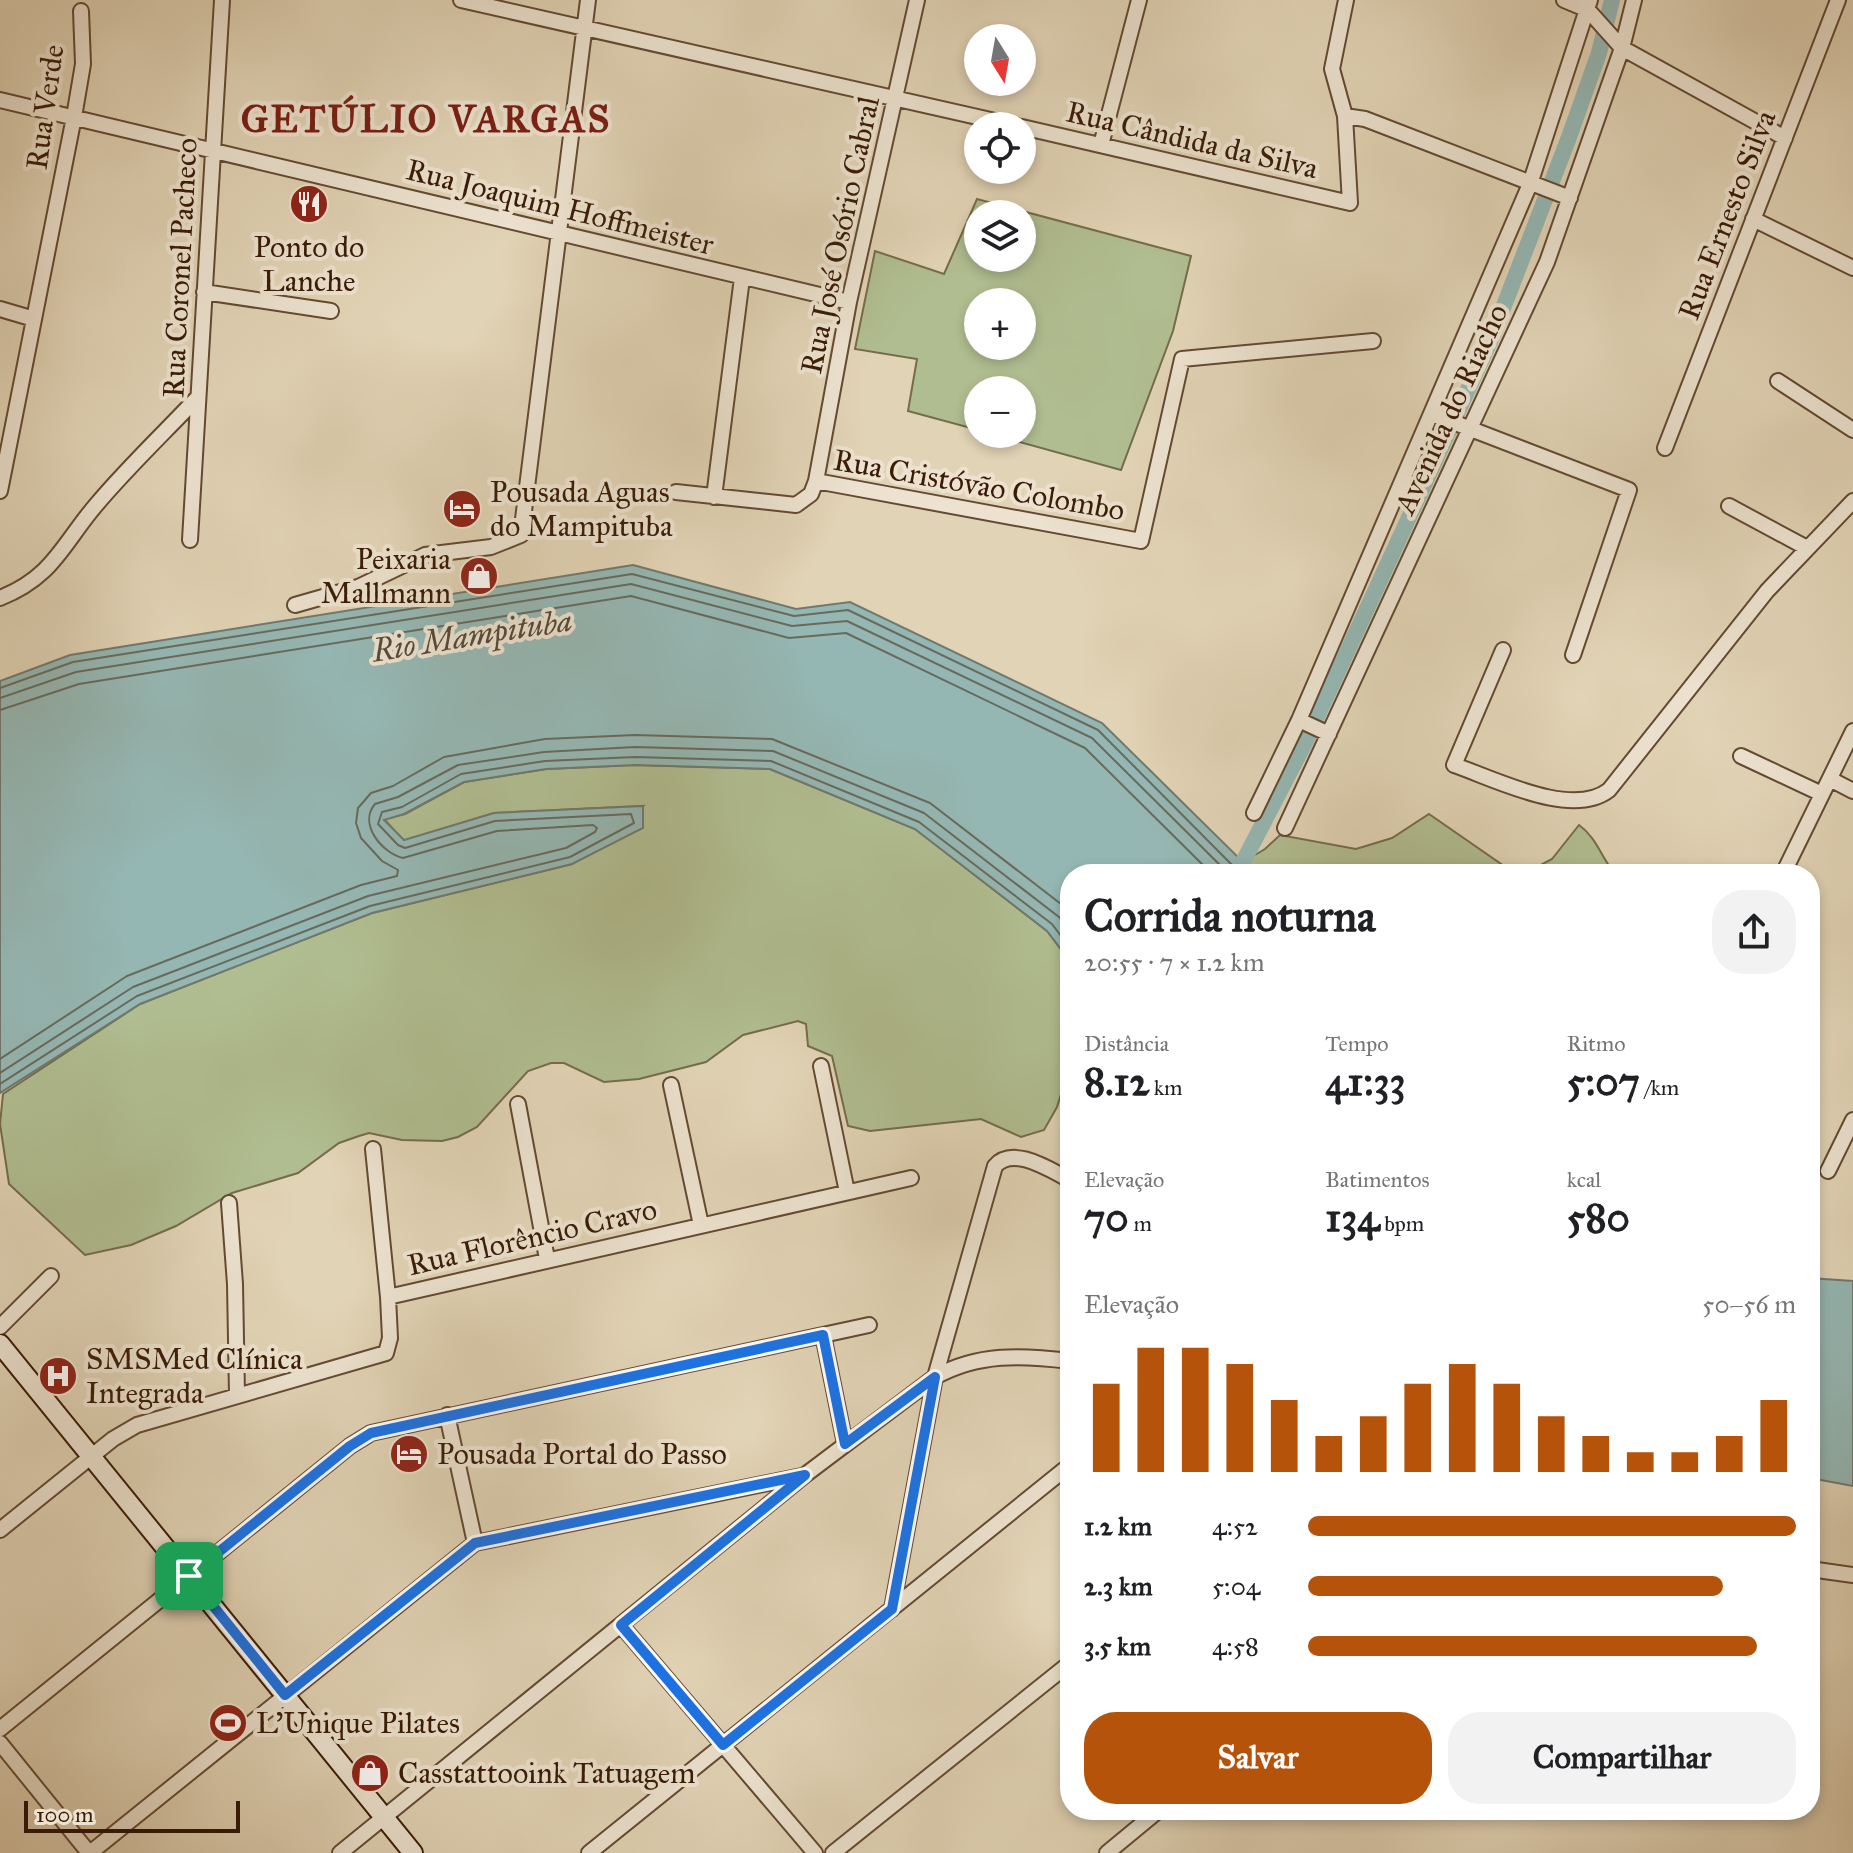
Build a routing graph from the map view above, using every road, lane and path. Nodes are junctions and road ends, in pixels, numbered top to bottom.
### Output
1 (222, 0) edge
2 (461, 0) edge
3 (588, 0) edge
4 (917, 0) edge
5 (1139, 0) edge
6 (1346, 0) edge
7 (1564, 0) edge
8 (1634, 0) edge
9 (1838, 0) edge
10 (1589, 5) edge
11 (81, 11) dead end
12 (585, 28) junction
13 (1622, 48) junction
14 (896, 98) junction
15 (0, 100) edge
16 (964, 113) edge
17 (1345, 116) junction
18 (74, 117) junction
19 (1036, 130) edge
20 (1785, 138) junction
21 (1101, 145) junction
22 (213, 149) junction
23 (1530, 184) junction
24 (1570, 198) junction
25 (1753, 219) junction
26 (561, 233) junction
27 (1853, 268) edge
28 (742, 278) junction
29 (204, 292) junction
30 (849, 302) junction
31 (0, 309) edge
32 (331, 311) dead end
33 (34, 319) junction
34 (1373, 341) dead end
35 (1778, 381) dead end
36 (198, 397) junction
37 (1432, 414) junction
38 (1472, 430) junction
39 (1853, 430) edge
40 (1665, 448) dead end
41 (816, 481) junction
42 (0, 491) edge
43 (676, 492) dead end
44 (714, 497) junction
45 (1853, 501) edge
46 (1729, 506) dead end
47 (190, 540) dead end
48 (1807, 548) junction
49 (0, 598) edge
50 (295, 605) dead end
51 (1503, 650) dead end
52 (1573, 655) dead end
53 (1299, 720) junction
54 (1853, 731) edge
55 (1329, 734) junction
56 (1741, 756) dead end
57 (1830, 779) junction
58 (1853, 791) edge
59 (1822, 794) junction
60 (1254, 813) dead end
61 (1285, 828) dead end
62 (1788, 864) edge
63 (821, 1066) dead end
64 (671, 1085) dead end
65 (518, 1104) dead end
66 (1853, 1120) edge
67 (373, 1149) dead end
68 (1828, 1171) dead end
69 (1060, 1175) edge
70 (911, 1178) dead end
71 (847, 1192) junction
72 (229, 1203) dead end
73 (701, 1225) junction
74 (547, 1259) junction
75 (51, 1276) dead end
76 (388, 1297) junction
77 (869, 1325) dead end
78 (0, 1327) edge
79 (823, 1335) junction
80 (0, 1344) edge
81 (1060, 1360) edge
82 (935, 1377) junction
83 (237, 1395) junction
84 (447, 1415) junction
85 (845, 1444) junction
86 (91, 1456) junction
87 (1060, 1473) edge
88 (805, 1475) junction
89 (0, 1530) edge
90 (475, 1543) junction
91 (1820, 1570) edge
92 (1853, 1575) edge
93 (189, 1576) junction
94 (892, 1609) junction
95 (621, 1625) junction
96 (1060, 1671) edge
97 (285, 1695) junction
98 (0, 1729) edge
99 (0, 1743) edge
100 (723, 1745) junction
101 (384, 1817) junction
102 (1147, 1820) edge
103 (90, 1853) edge
104 (340, 1853) edge
105 (413, 1853) edge
106 (589, 1853) edge
107 (815, 1853) edge
108 (833, 1853) edge
109 (1107, 1853) edge

1 - 22 street, Rua Coronel Pacheco
2 - 12 street, Rua Cândida da Silva
3 - 12 street
4 - 14 street, Rua José Osório Cabral
5 - 21 street
6 - 17 street
7 - 10 street
8 - 13 street, Avenida do Riacho
9 - 20 street, Rua Ernesto Silva
10 - 13 street
10 - 23 street, Avenida do Riacho
11 - 18 street, Rua Verde
12 - 14 street, Rua Cândida da Silva
12 - 26 street
13 - 20 street
13 - 24 street, Avenida do Riacho
14 - 16 street, Rua Cândida da Silva
14 - 30 street, Rua José Osório Cabral
15 - 18 street, Rua Joaquim Hoffmeister
17 - 21 street, Rua Cândida da Silva
17 - 23 street, Rua Cândida da Silva
18 - 22 street, Rua Joaquim Hoffmeister
18 - 33 street, Rua Verde
19 - 21 street, Rua Cândida da Silva
20 - 25 street, Rua Ernesto Silva
22 - 26 street, Rua Joaquim Hoffmeister
22 - 29 street, Rua Coronel Pacheco
23 - 24 street, Rua Cândida da Silva
23 - 37 street, Avenida do Riacho
24 - 38 street, Avenida do Riacho
25 - 27 street
25 - 40 street, Rua Ernesto Silva
26 - 28 street, Rua Joaquim Hoffmeister
26 - 50 street
28 - 30 street, Rua Joaquim Hoffmeister
28 - 44 street
29 - 32 street
29 - 36 street, Rua Coronel Pacheco
30 - 41 street, Rua José Osório Cabral
31 - 33 street
33 - 42 street, Rua Verde
34 - 41 street, Rua Cristóvão Colombo
35 - 39 street
36 - 47 street, Rua Coronel Pacheco
36 - 49 street
37 - 38 street
37 - 53 street, Avenida do Riacho
38 - 52 street
38 - 55 street, Avenida do Riacho
41 - 44 street, Rua Cristóvão Colombo
43 - 44 street, Rua Cristóvão Colombo
45 - 48 street
46 - 48 street
48 - 51 street
53 - 55 street
53 - 60 street, Avenida do Riacho
54 - 57 street
55 - 61 street, Avenida do Riacho
56 - 59 street
57 - 58 street
57 - 59 street
59 - 62 street
63 - 71 street
64 - 73 street
65 - 74 street
66 - 68 street
67 - 76 street
69 - 82 street
70 - 71 street, Rua Florêncio Cravo
71 - 73 street, Rua Florêncio Cravo
72 - 83 street
73 - 74 street, Rua Florêncio Cravo
74 - 76 street, Rua Florêncio Cravo
75 - 78 street
76 - 83 street, Rua Florêncio Cravo
77 - 79 street
79 - 84 street
79 - 85 street
80 - 86 main road
81 - 82 street
82 - 85 street
82 - 94 street
83 - 86 street, Rua Florêncio Cravo
84 - 90 street
84 - 93 street
85 - 88 street
86 - 89 street, Rua Florêncio Cravo
86 - 93 main road
87 - 94 street
88 - 90 street
88 - 95 street
90 - 97 street
91 - 92 street
93 - 97 main road
93 - 98 street
94 - 100 street
95 - 100 street
95 - 101 street
96 - 108 street
97 - 101 main road
97 - 103 street
99 - 103 street
100 - 106 street
100 - 107 street
101 - 104 street
101 - 105 main road
102 - 109 street

